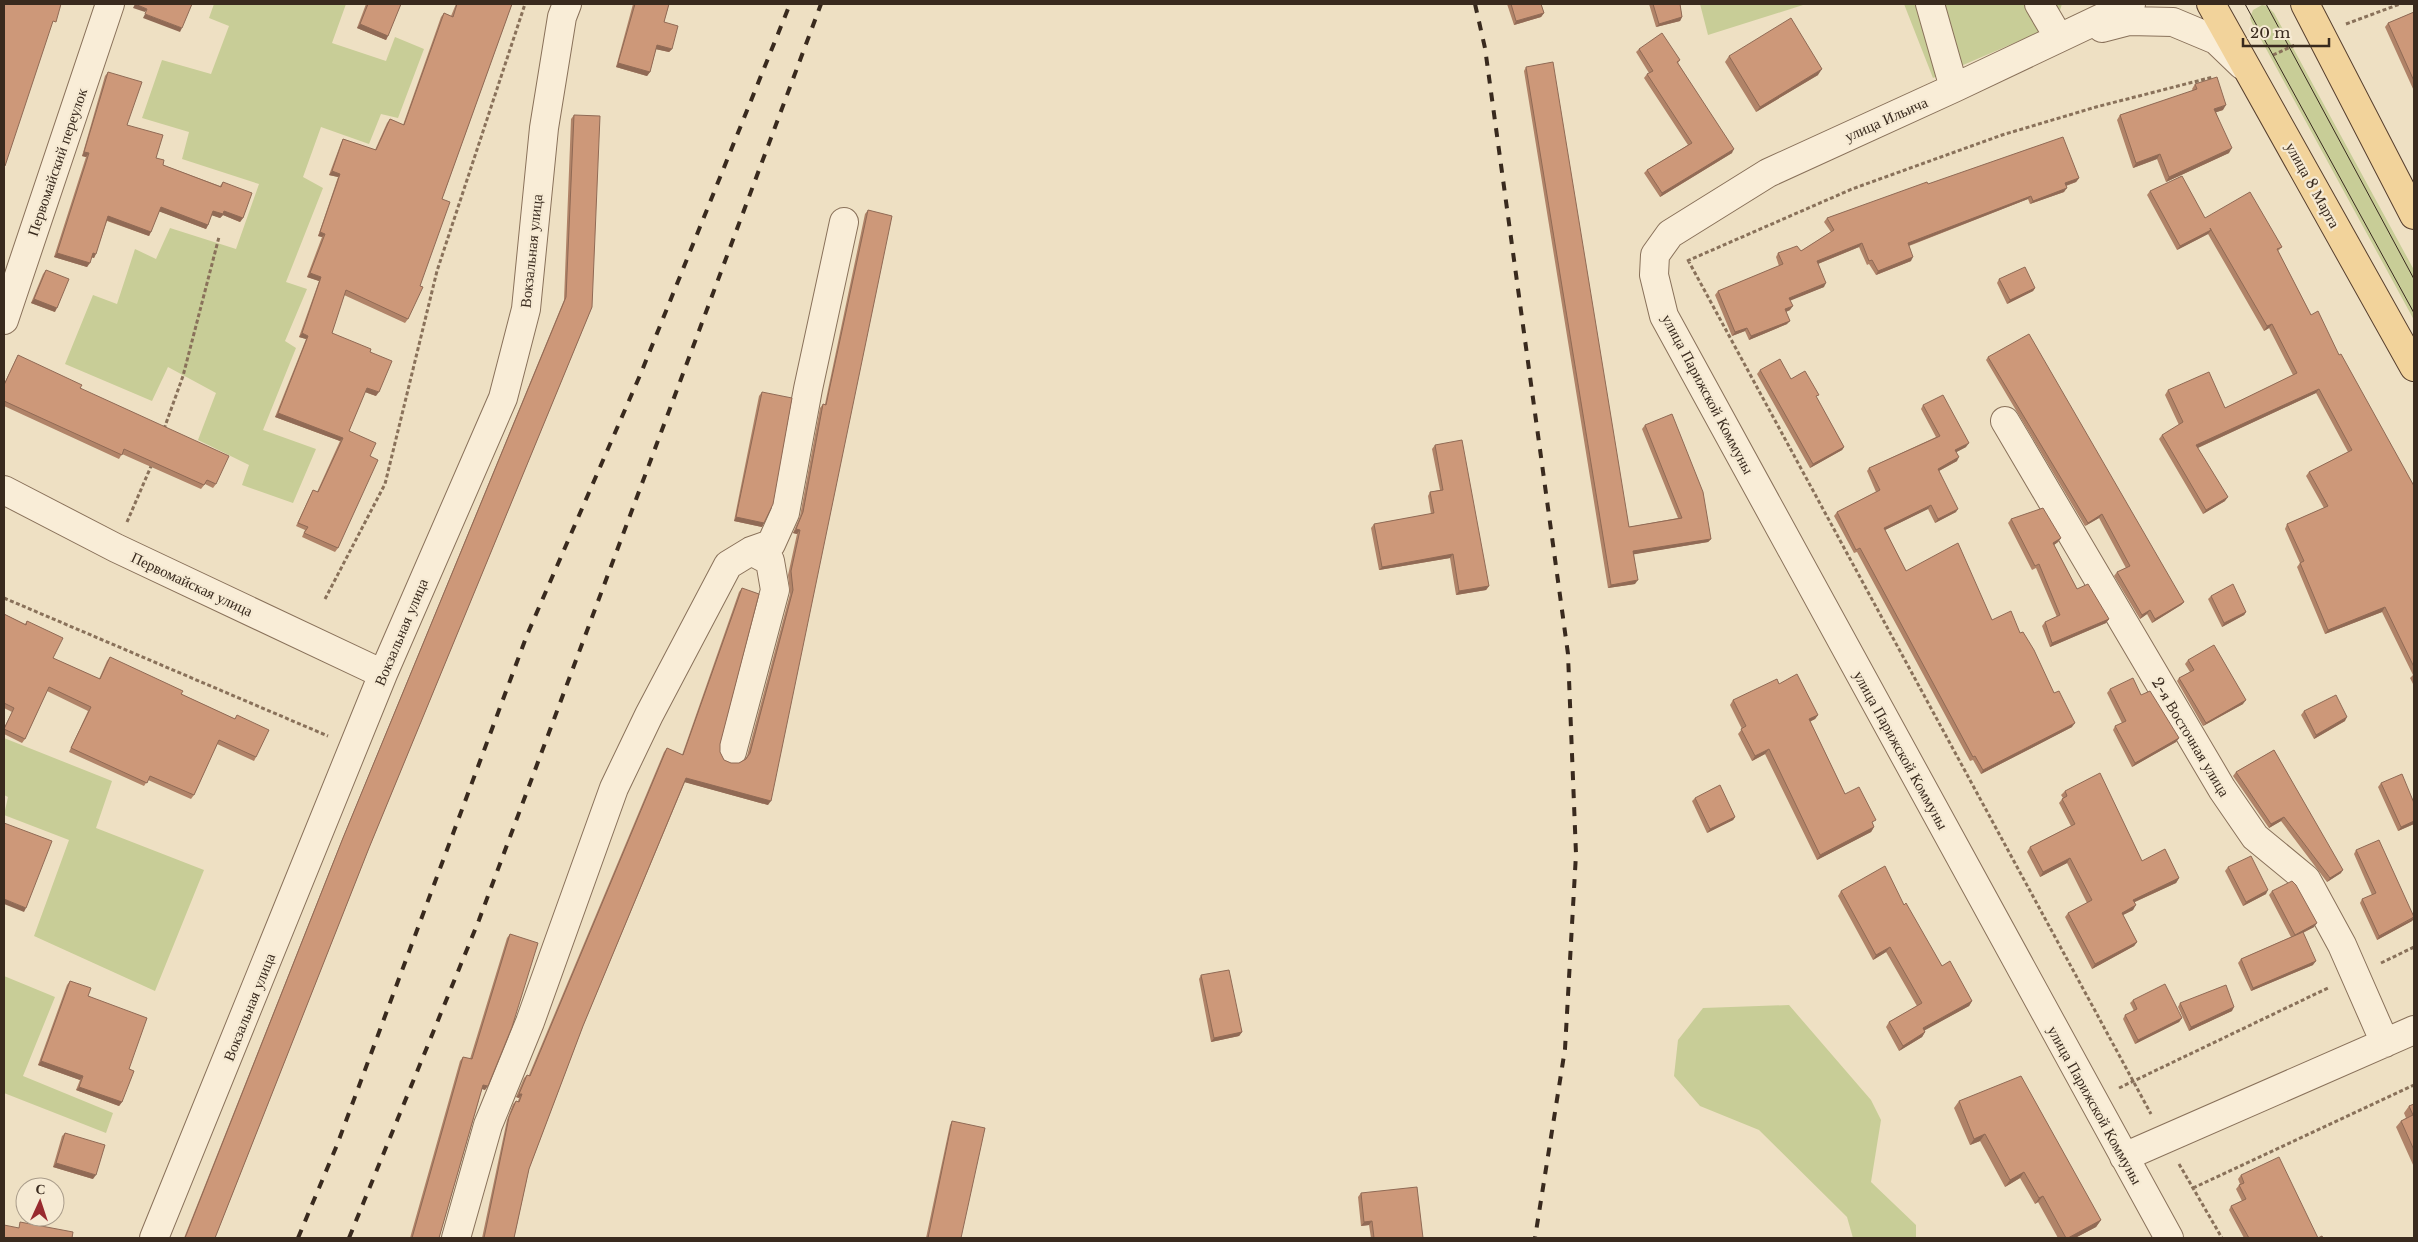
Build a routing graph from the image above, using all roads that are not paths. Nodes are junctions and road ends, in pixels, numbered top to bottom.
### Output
1 (110, 4) edge
2 (567, 4) edge
3 (1930, 4) edge
4 (2039, 4) edge
5 (2089, 4) edge
6 (2131, 4) edge
7 (2211, 4) edge
8 (2305, 4) edge
9 (2326, 4) edge
10 (2323, 33) junction
11 (2059, 38) junction
12 (2248, 70) junction
13 (1954, 88) junction
14 (2414, 215) edge
15 (844, 222) dead end
16 (1655, 265) joint
17 (4, 320) edge
18 (2414, 367) edge
19 (2005, 421) dead end
20 (4, 490) edge
21 (750, 551) junction
22 (383, 674) junction
23 (732, 752) dead end
24 (2414, 1030) edge
25 (2385, 1043) junction
26 (2124, 1157) junction
27 (154, 1238) edge
28 (456, 1238) edge
29 (2169, 1238) edge

1 - 17 street, Первомайский переулок
2 - 22 street, Вокзальная улица
3 - 13 street
4 - 11 street
5 - 11 street
6 - 11 street, улица Ильича
7 - 12 main road, улица 8 Марта
8 - 10 main road
9 - 10 main road
10 - 14 main road
11 - 12 street
11 - 13 street, улица Ильича
12 - 18 main road, улица 8 Марта
13 - 16 street, улица Ильича
15 - 21 street
16 - 26 street, улица Парижской Коммуны
19 - 25 street, 2-я Восточная улица
20 - 22 street, Первомайская улица
21 - 23 street
21 - 28 street
22 - 27 street, Вокзальная улица
24 - 25 street
25 - 26 street
26 - 29 street, улица Парижской Коммуны

